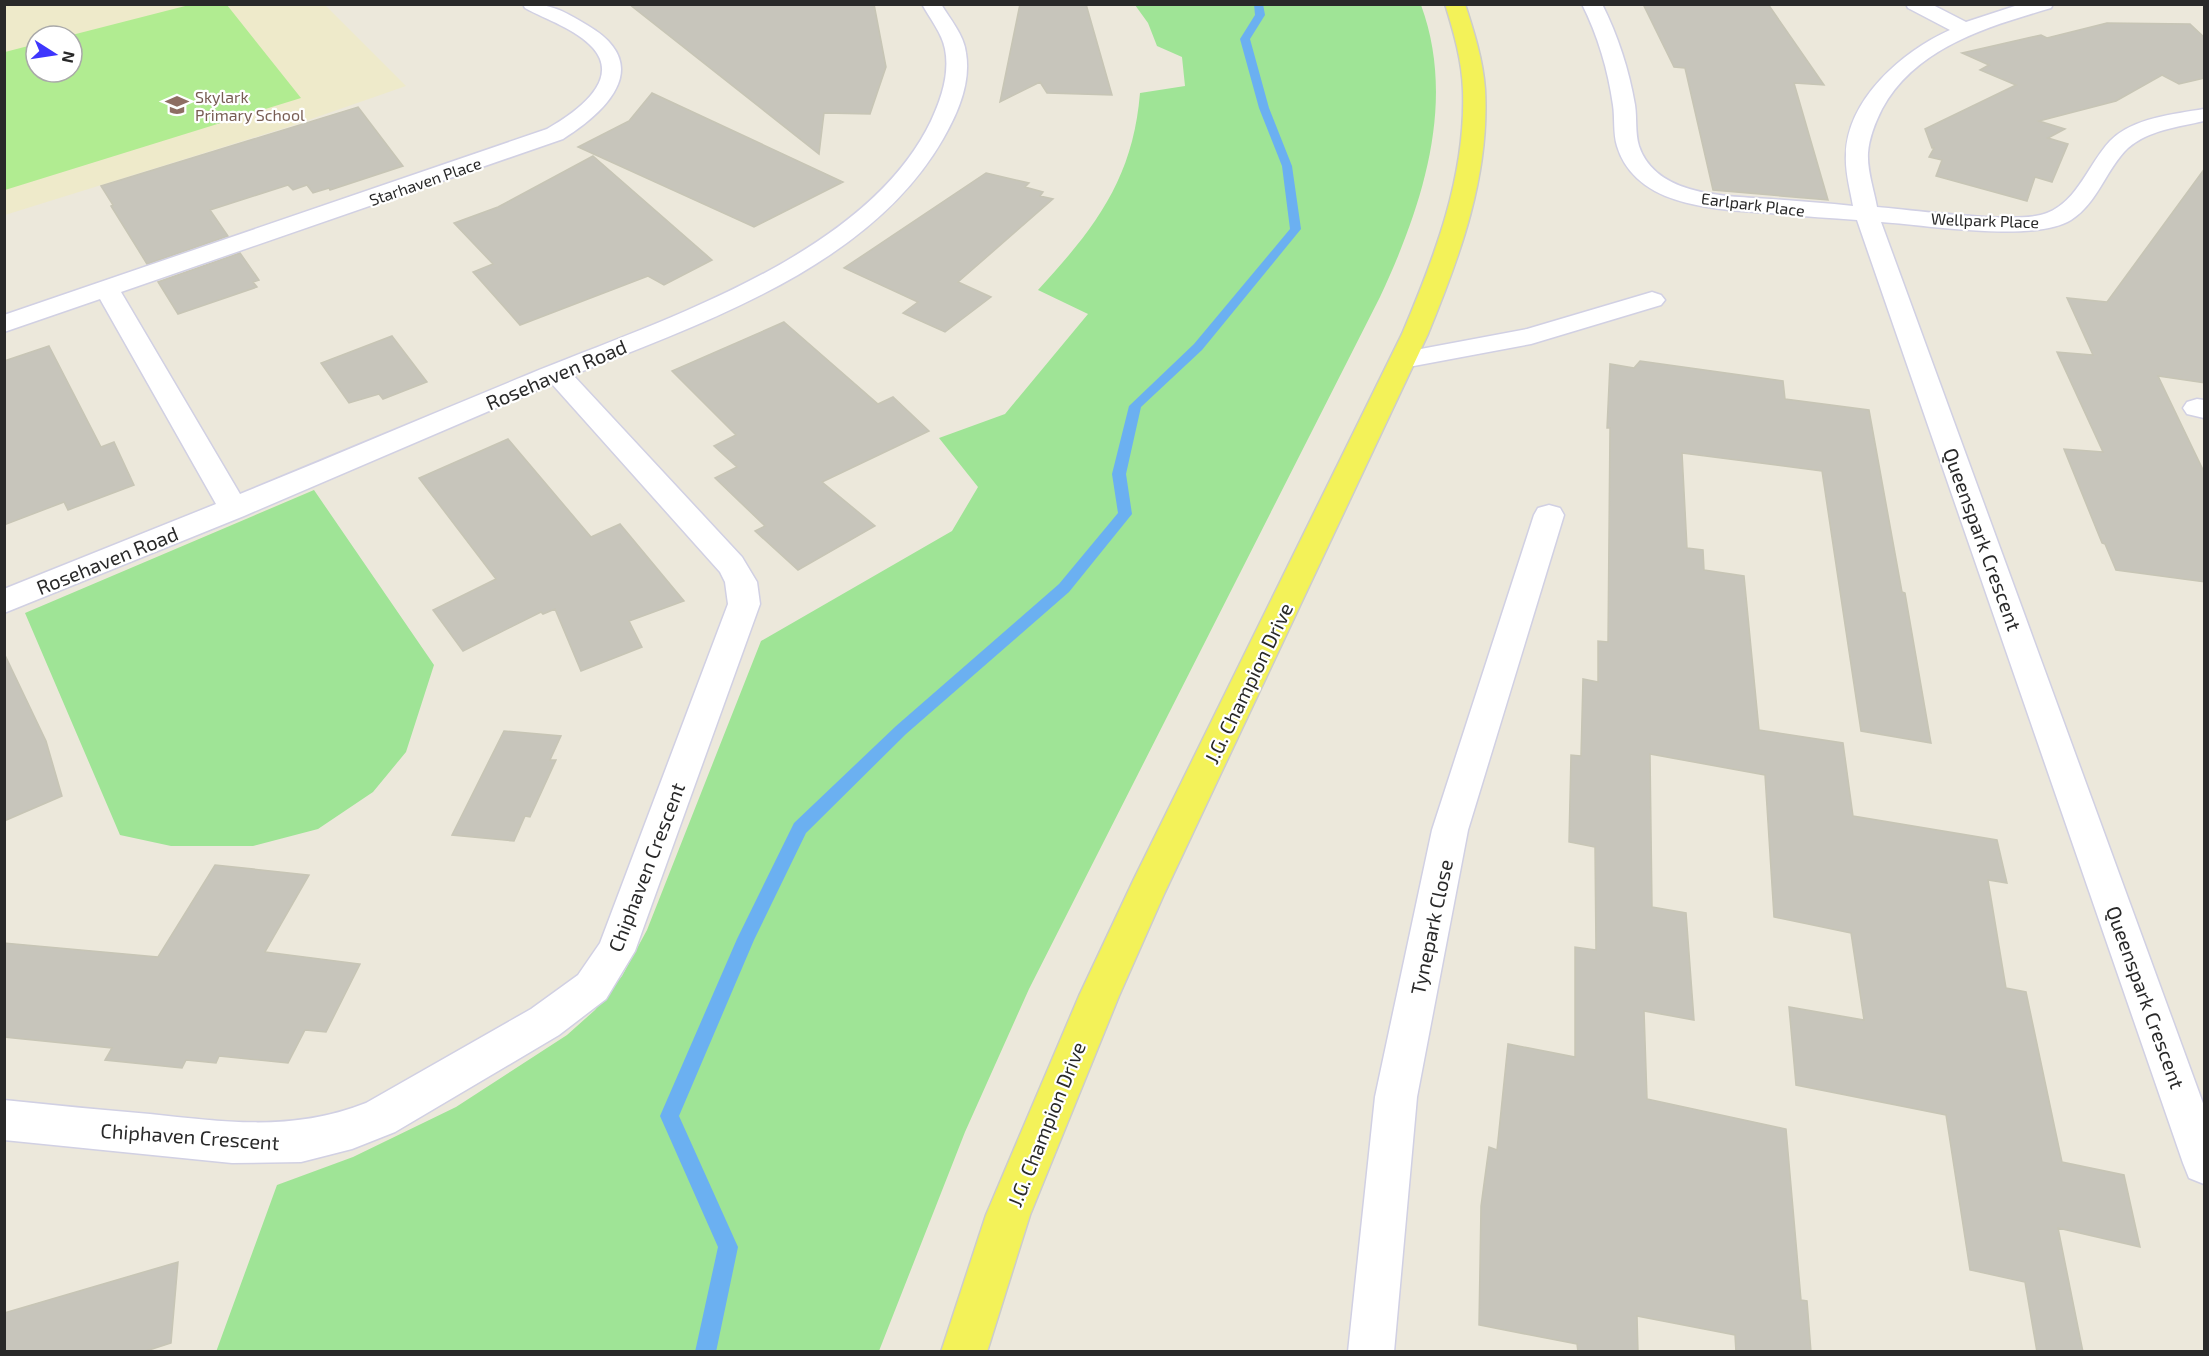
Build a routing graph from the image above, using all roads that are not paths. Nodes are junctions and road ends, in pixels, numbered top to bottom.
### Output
1 (532, 4) edge
2 (932, 4) edge
3 (1455, 4) edge
4 (1592, 4) edge
5 (1915, 4) edge
6 (2044, 4) edge
7 (1964, 29) junction
8 (2205, 115) edge
9 (1867, 215) junction
10 (107, 290) junction
11 (1653, 300) dead end
12 (4, 324) edge
13 (1403, 360) junction
14 (556, 373) junction
15 (234, 509) junction
16 (1549, 515) dead end
17 (4, 602) edge
18 (4, 1120) edge
19 (2205, 1164) edge
20 (964, 1352) edge
21 (1371, 1352) edge

1 - 10 street, Starhaven Place
2 - 14 street, Rosehaven Road
3 - 13 main road, J.G. Champion Drive
4 - 9 street, Earlpark Place
5 - 7 street
6 - 7 street, Queenspark Crescent
7 - 9 street, Queenspark Crescent
8 - 9 street, Wellpark Place
9 - 19 street, Queenspark Crescent
10 - 12 street, Starhaven Place
10 - 15 street
11 - 13 street
13 - 20 main road, J.G. Champion Drive
14 - 15 street, Rosehaven Road
14 - 18 street, Chiphaven Crescent
15 - 17 street, Rosehaven Road
16 - 21 street, Tynepark Close

